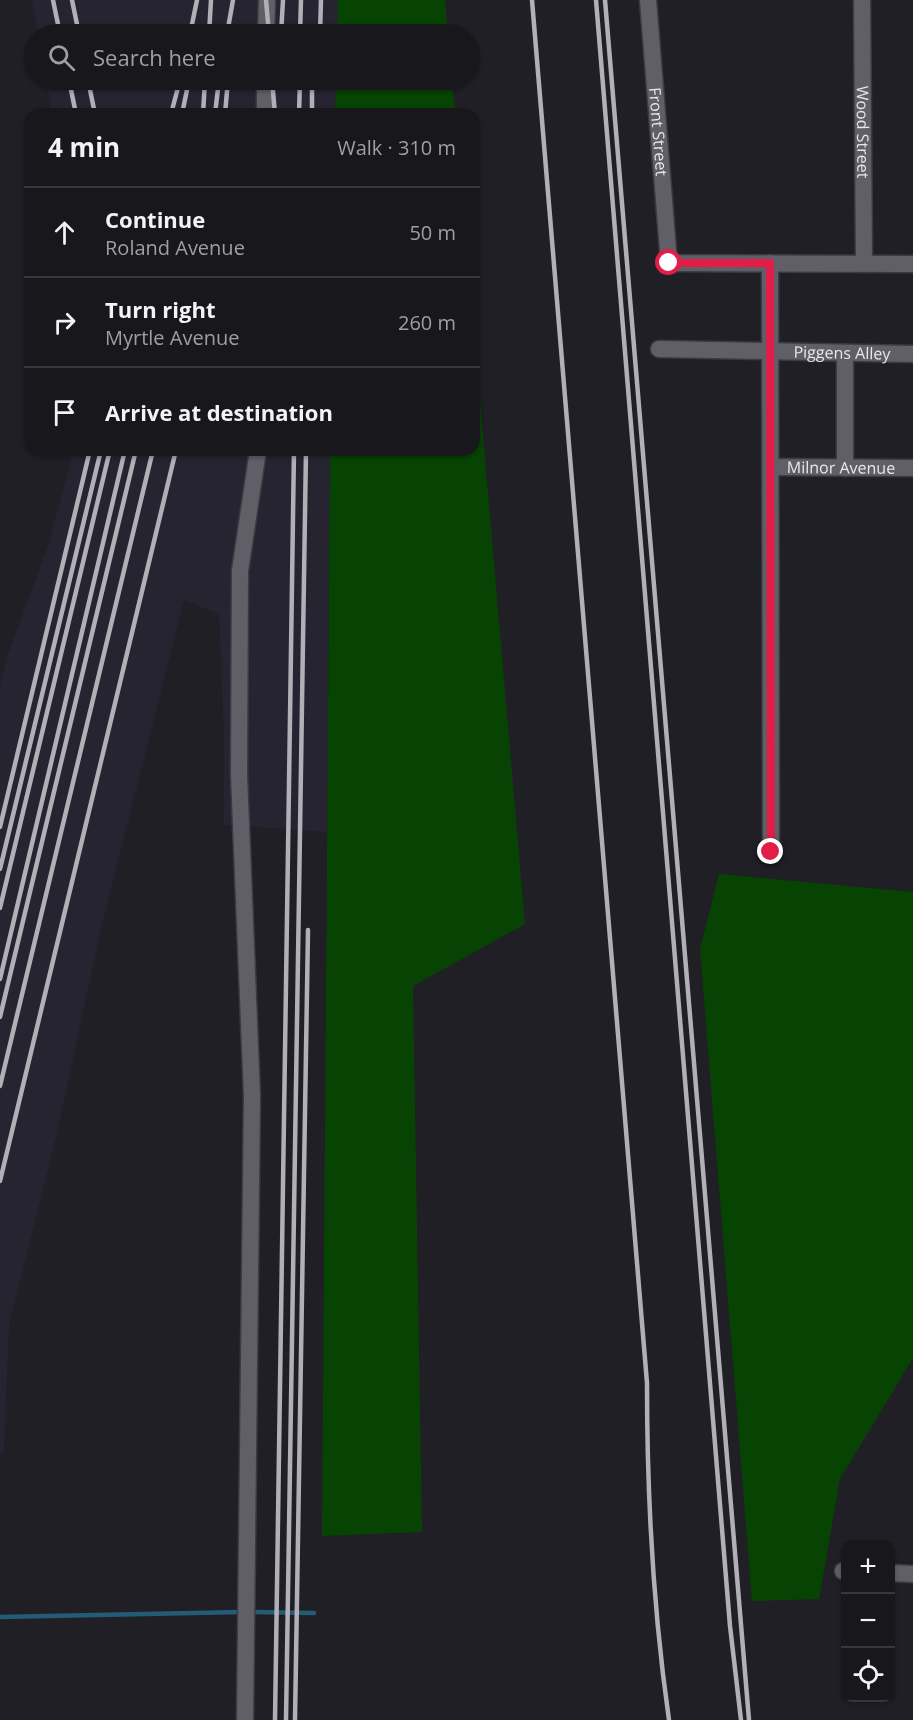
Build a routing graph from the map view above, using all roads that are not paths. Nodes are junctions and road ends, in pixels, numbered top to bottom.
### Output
1 (267, 0) edge
2 (648, 0) edge
3 (862, 0) edge
4 (266, 24) edge
5 (265, 90) edge
6 (265, 108) edge
7 (770, 263) junction
8 (864, 264) junction
9 (913, 264) edge
10 (659, 349) dead end
11 (770, 352) junction
12 (845, 353) junction
13 (913, 354) edge
14 (257, 456) edge
15 (771, 467) junction
16 (845, 468) junction
17 (913, 468) edge
18 (771, 852) dead end
19 (895, 1573) edge
20 (913, 1574) edge
21 (245, 1720) edge

1 - 4 street
2 - 7 street, Front Street
3 - 8 street, Wood Street
5 - 6 street
7 - 8 street
7 - 11 street
8 - 9 street
10 - 11 street, Piggens Alley
11 - 12 street, Piggens Alley
11 - 15 street
12 - 13 street, Piggens Alley
12 - 16 street
14 - 21 street
15 - 16 street, Milnor Avenue
15 - 18 street
16 - 17 street, Milnor Avenue
19 - 20 street

